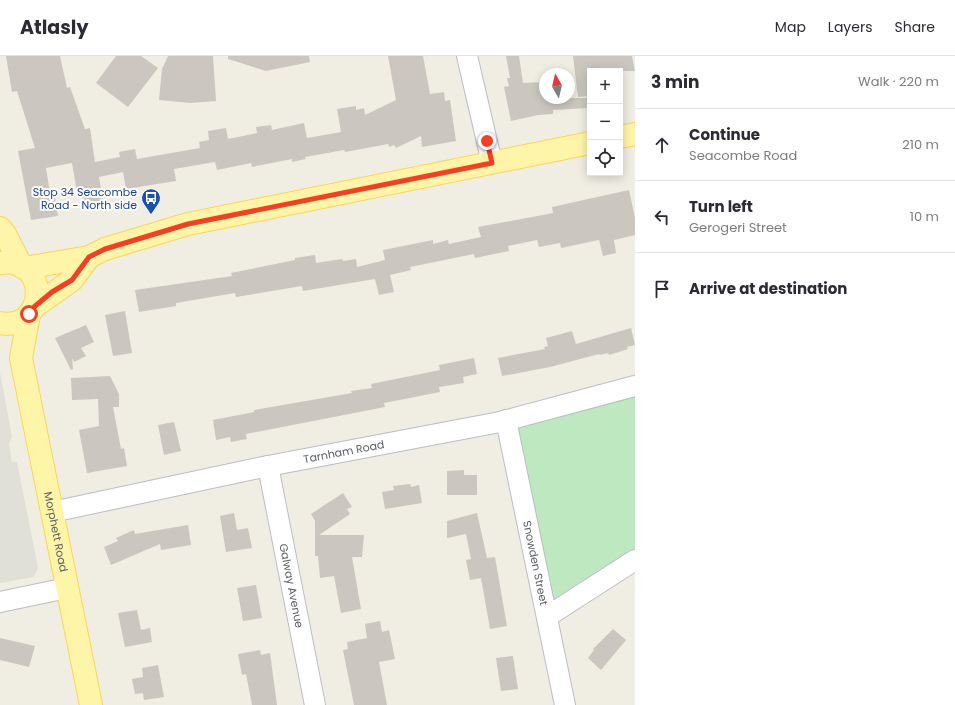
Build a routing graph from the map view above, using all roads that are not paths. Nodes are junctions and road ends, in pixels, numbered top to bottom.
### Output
1 (467, 56) edge
2 (635, 134) edge
3 (623, 136) edge
4 (587, 144) edge
5 (492, 163) junction
6 (0, 228) edge
7 (89, 257) junction
8 (0, 264) edge
9 (23, 267) junction
10 (32, 310) junction
11 (0, 323) edge
12 (0, 330) edge
13 (22, 358) junction
14 (635, 386) edge
15 (506, 420) junction
16 (268, 466) junction
17 (52, 512) junction
18 (635, 560) edge
19 (67, 588) junction
20 (0, 602) edge
21 (548, 616) junction
22 (91, 705) edge
23 (315, 705) edge
24 (565, 705) edge

1 - 5 street
2 - 3 main road
4 - 5 main road
5 - 7 main road
6 - 9 main road
7 - 9 main road
7 - 10 main road
8 - 9 main road
9 - 10 main road, Morphett Road
10 - 11 main road
10 - 13 main road, Morphett Road
12 - 13 main road, Morphett Road
13 - 17 main road, Morphett Road
14 - 15 street, Tarnham Road
15 - 16 street, Tarnham Road
15 - 21 street, Snowden Street
16 - 17 street, Tarnham Road
16 - 23 street, Galway Avenue
17 - 19 main road, Morphett Road
18 - 21 street
19 - 20 street
19 - 22 main road, Morphett Road
21 - 24 street, Snowden Street

